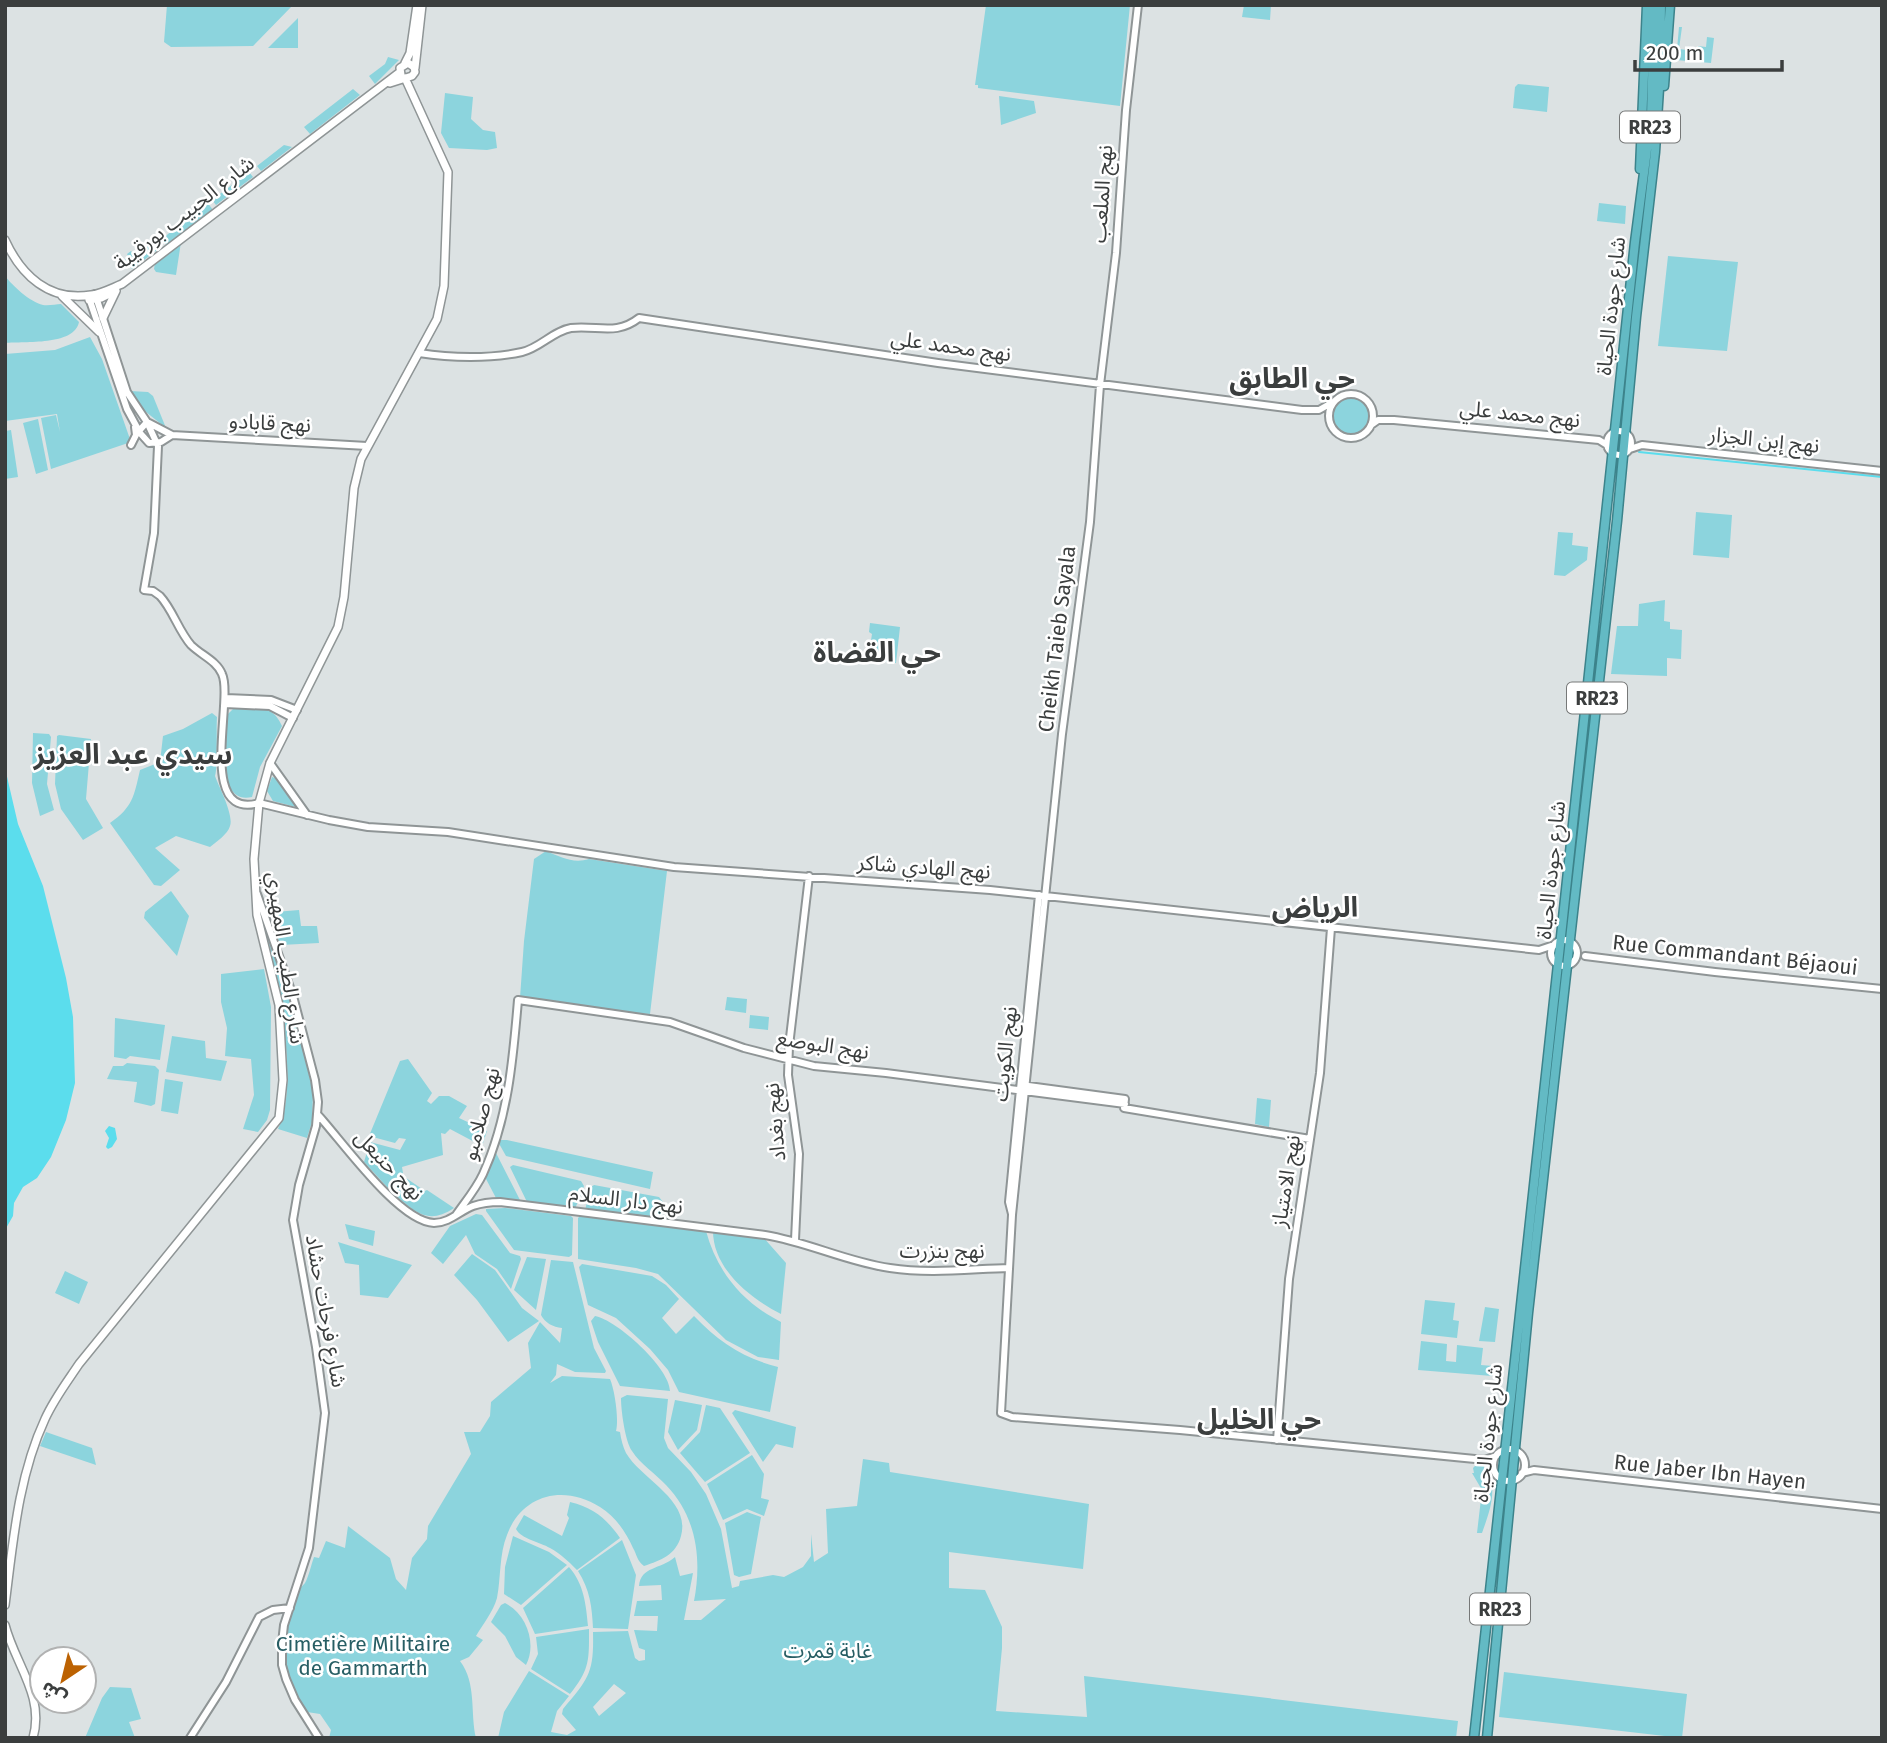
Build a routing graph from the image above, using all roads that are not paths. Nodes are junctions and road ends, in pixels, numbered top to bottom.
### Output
1 (420, 5) edge
2 (1138, 5) edge
3 (1647, 5) edge
4 (1654, 5) edge
5 (1661, 5) edge
6 (1670, 5) edge
7 (1658, 19) junction
8 (407, 74) junction
9 (386, 84) junction
10 (413, 96) junction
11 (419, 108) junction
12 (1656, 152) junction
13 (1636, 234) junction
14 (5, 240) edge
15 (119, 287) junction
16 (51, 290) junction
17 (61, 295) junction
18 (92, 297) junction
19 (103, 318) junction
20 (99, 332) junction
21 (419, 353) junction
22 (1100, 385) junction
23 (1335, 401) junction
24 (1369, 404) junction
25 (1314, 411) junction
26 (1394, 420) junction
27 (147, 422) junction
28 (1332, 425) junction
29 (1371, 425) junction
30 (137, 428) junction
31 (1616, 431) junction
32 (1628, 434) junction
33 (172, 435) junction
34 (1607, 441) junction
35 (149, 443) junction
36 (158, 443) junction
37 (131, 445) dead end
38 (1642, 445) junction
39 (367, 446) junction
40 (1627, 452) junction
41 (1614, 453) junction
42 (158, 456) junction
43 (1882, 471) edge
44 (225, 701) junction
45 (298, 710) junction
46 (293, 718) junction
47 (270, 763) junction
48 (259, 803) junction
49 (307, 815) junction
50 (809, 876) junction
51 (256, 889) junction
52 (1043, 896) junction
53 (266, 922) junction
54 (1331, 928) junction
55 (263, 938) junction
56 (1565, 943) junction
57 (1539, 950) junction
58 (1585, 956) junction
59 (1563, 963) junction
60 (1882, 989) edge
61 (518, 1000) joint
62 (789, 1060) junction
63 (1022, 1088) junction
64 (318, 1115) junction
65 (1310, 1139) junction
66 (456, 1215) junction
67 (443, 1222) joint
68 (795, 1240) junction
69 (1009, 1268) junction
70 (1277, 1440) junction
71 (1504, 1450) junction
72 (1516, 1450) junction
73 (1496, 1456) junction
74 (1485, 1460) junction
75 (1525, 1463) junction
76 (1493, 1469) junction
77 (1534, 1470) junction
78 (1522, 1473) junction
79 (1501, 1479) junction
80 (1513, 1480) junction
81 (1882, 1509) edge
82 (5, 1605) edge
83 (290, 1608) junction
84 (5, 1625) edge
85 (33, 1738) edge
86 (190, 1738) edge
87 (319, 1738) edge
88 (1474, 1738) edge
89 (1487, 1738) edge

1 - 8 main road
1 - 8 main road
2 - 22 street, نهج الملعب
3 - 13 highway
4 - 7 highway, شارع جودة الحياة / RR23
5 - 7 highway, شارع جودة الحياة / RR23
6 - 12 highway
7 - 12 highway, شارع جودة الحياة / RR23
7 - 13 highway, شارع جودة الحياة / RR23
8 - 9 main road, شارع الحبيب بورقيبة
8 - 10 main road, شارع الطيب المهيري
8 - 11 main road, شارع الطيب المهيري
9 - 10 main road
9 - 15 main road, شارع الحبيب بورقيبة
10 - 11 main road, شارع الطيب المهيري
11 - 21 main road, شارع الطيب المهيري
12 - 32 highway, شارع جودة الحياة / RR23
13 - 31 highway, شارع جودة الحياة / RR23
14 - 16 main road
15 - 18 main road
15 - 19 main road
16 - 17 main road
16 - 18 main road
17 - 18 main road
17 - 20 main road
18 - 19 street
18 - 20 street
19 - 27 street
20 - 30 street
21 - 22 street, نهج محمد علي
21 - 39 main road, شارع الطيب المهيري
22 - 25 street, نهج محمد علي
22 - 52 street, Cheikh Taieb Sayala
23 - 24 street
23 - 25 street
23 - 28 street
24 - 26 street
24 - 29 street
25 - 28 street
26 - 29 street
26 - 34 street, نهج محمد علي
27 - 30 street
27 - 33 street
27 - 36 street
28 - 29 street
30 - 35 street
30 - 37 street
31 - 32 street
31 - 34 street
31 - 41 highway, شارع جودة الحياة / RR23
32 - 38 street
32 - 40 highway, شارع جودة الحياة / RR23
33 - 36 street
33 - 39 street, نهج قابادو
34 - 41 street
35 - 36 street
35 - 42 street
36 - 42 street
38 - 40 street
38 - 43 street, نهج إبن الجزار
39 - 45 main road, شارع الطيب المهيري
40 - 41 street
40 - 56 highway, شارع جودة الحياة / RR23
41 - 56 highway, شارع جودة الحياة / RR23
42 - 44 street
44 - 45 street
44 - 46 street
44 - 48 street, نهج الهادي شاكر
45 - 46 main road, شارع الطيب المهيري
46 - 47 main road, شارع الطيب المهيري
47 - 48 main road, شارع الطيب المهيري
47 - 49 street
48 - 49 street, نهج الهادي شاكر
48 - 51 main road, شارع الطيب المهيري
49 - 50 street, نهج الهادي شاكر
50 - 52 street, نهج الهادي شاكر
50 - 62 street, نهج بغداد
51 - 53 street, شارع فرحات حشاد
51 - 55 main road, شارع الطيب المهيري
52 - 54 street, نهج الهادي شاكر
52 - 63 street, نهج الكويت
53 - 55 main road
53 - 64 street, شارع فرحات حشاد
54 - 57 street, نهج الهادي شاكر
54 - 65 street, نهج الامتياز
55 - 82 main road, شارع الطيب المهيري
56 - 57 street
56 - 58 street
56 - 59 highway, شارع جودة الحياة / RR23
56 - 59 street
57 - 59 street
58 - 59 street
58 - 60 street, Rue Commandant Béjaoui
59 - 71 highway, شارع جودة الحياة / RR23
59 - 72 highway, شارع جودة الحياة / RR23
61 - 62 street, نهج البوصع
61 - 66 street, نهج صلامبو
62 - 63 street, نهج البوصع
62 - 68 street, نهج بغداد
63 - 65 street, نهج البوصع
63 - 69 street, نهج الكويت
64 - 67 street, نهج حنبعل
64 - 83 street, شارع فرحات حشاد
65 - 70 street, نهج الامتياز
66 - 67 street, نهج صلامبو
66 - 68 street, نهج دار السلام
68 - 69 street, نهج بنزرت
69 - 70 street, نهج الكويت
70 - 74 street
71 - 72 street
71 - 73 street
71 - 79 highway, شارع جودة الحياة / RR23
72 - 75 street
72 - 80 highway, شارع جودة الحياة / RR23
73 - 74 street
73 - 76 street
74 - 76 street
75 - 77 street
75 - 78 street
76 - 79 street
77 - 78 street
77 - 81 street, Rue Jaber Ibn Hayen
78 - 80 street
79 - 80 street
79 - 88 highway, شارع جودة الحياة / RR23
80 - 89 highway, شارع جودة الحياة / RR23
83 - 86 street
83 - 87 street, شارع فرحات حشاد
84 - 85 main road

